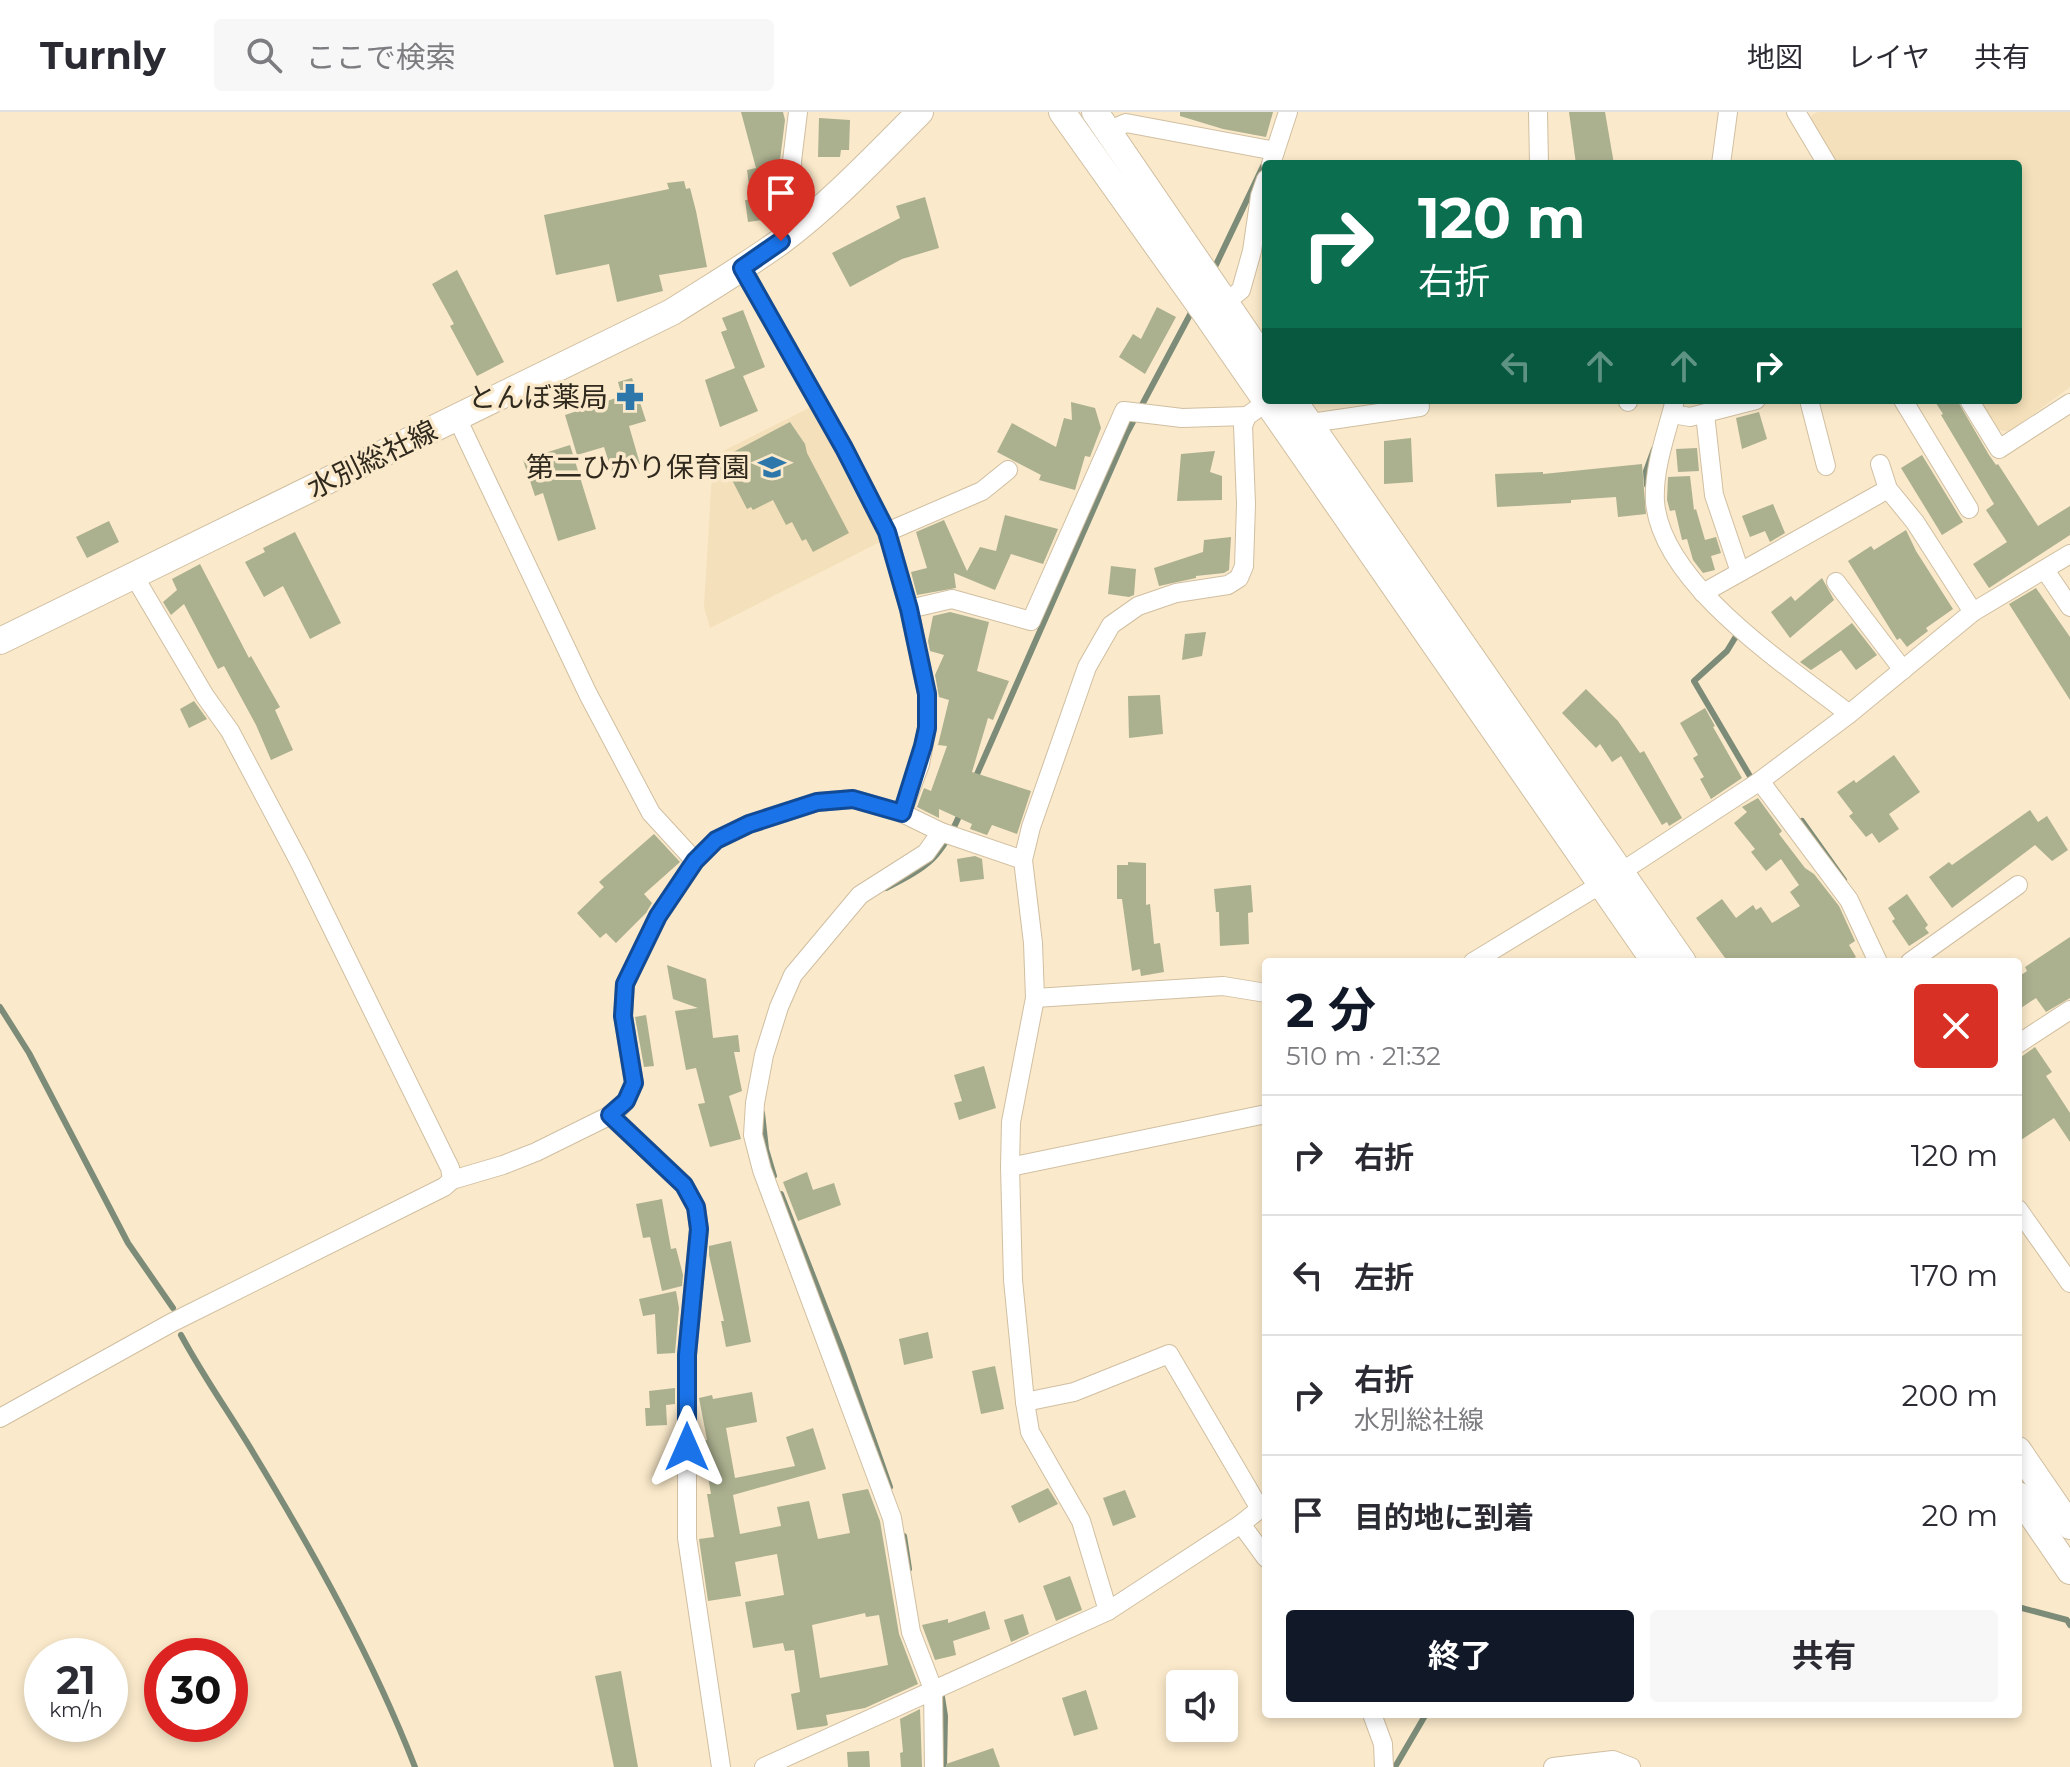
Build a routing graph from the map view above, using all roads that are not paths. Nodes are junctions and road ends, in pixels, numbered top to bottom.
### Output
1 (798, 112) edge
2 (920, 112) edge
3 (1062, 112) edge
4 (1288, 112) edge
5 (1538, 112) edge
6 (1728, 112) edge
7 (1796, 112) edge
8 (1102, 122) edge
9 (1270, 154) edge
10 (1539, 160) edge
11 (1722, 160) edge
12 (1825, 160) edge
13 (1262, 190) edge
14 (794, 231) junction
15 (1260, 242) edge
16 (742, 268) junction
17 (1207, 297) junction
18 (1262, 358) edge
19 (1262, 392) edge
20 (2070, 403) edge
21 (1269, 404) edge
22 (1420, 404) edge
23 (1741, 404) edge
24 (1810, 404) edge
25 (1905, 404) edge
26 (1971, 404) edge
27 (1674, 407) edge
28 (1705, 414) junction
29 (457, 418) junction
30 (1311, 423) junction
31 (1880, 464) dead end
32 (1826, 466) dead end
33 (1008, 470) dead end
34 (1888, 489) junction
35 (1969, 509) dead end
36 (887, 532) junction
37 (2070, 554) edge
38 (2045, 570) junction
39 (1740, 572) junction
40 (134, 576) junction
41 (1836, 582) dead end
42 (1703, 593) junction
43 (2070, 607) edge
44 (909, 609) junction
45 (1973, 612) junction
46 (0, 641) edge
47 (1903, 670) junction
48 (1849, 714) junction
49 (1756, 783) junction
50 (902, 813) junction
51 (948, 835) junction
52 (1023, 860) junction
53 (695, 861) junction
54 (1611, 878) junction
55 (2018, 885) dead end
56 (1480, 958) edge
57 (1653, 958) edge
58 (1680, 958) edge
59 (1876, 958) edge
60 (1916, 958) edge
61 (1262, 992) edge
62 (1035, 998) junction
63 (2070, 1010) edge
64 (2022, 1041) edge
65 (610, 1115) junction
66 (1262, 1115) edge
67 (1010, 1167) junction
68 (452, 1180) junction
69 (2022, 1215) edge
70 (2070, 1283) edge
71 (1025, 1402) junction
72 (0, 1418) edge
73 (2022, 1456) edge
74 (2022, 1501) edge
75 (1262, 1504) edge
76 (1262, 1507) edge
77 (1241, 1524) junction
78 (2070, 1526) edge
79 (1262, 1553) edge
80 (2070, 1571) edge
81 (1108, 1611) junction
82 (938, 1687) junction
83 (1373, 1718) edge
84 (721, 1767) edge
85 (764, 1767) edge
86 (934, 1767) edge
87 (1384, 1767) edge
88 (1553, 1767) edge
89 (1631, 1767) edge

1 - 14 street
2 - 14 street, 水別総社線
3 - 17 street
4 - 9 street
5 - 10 street
6 - 11 street
7 - 12 street
8 - 9 street
8 - 17 street
13 - 15 street
14 - 16 street, 水別総社線
15 - 17 street
16 - 29 street, 水別総社線
16 - 36 street
17 - 18 street
17 - 19 street
20 - 26 street
21 - 30 street
21 - 44 street
21 - 52 street
21 - 54 street
22 - 30 street
23 - 28 street
24 - 32 street
25 - 35 street
27 - 28 street
27 - 42 street
28 - 39 street
29 - 40 street, 水別総社線
29 - 53 street
30 - 54 street
31 - 34 street
33 - 36 street
34 - 39 street
34 - 45 street
36 - 44 street
37 - 38 street
38 - 43 street
38 - 45 street
39 - 42 street
40 - 46 street, 水別総社線
40 - 68 street
41 - 47 street
42 - 48 street
44 - 50 street
45 - 47 street
47 - 48 street
48 - 49 street
49 - 54 street
49 - 59 street
50 - 51 street
50 - 53 street
51 - 52 street
51 - 82 street
52 - 62 street
53 - 65 street
54 - 56 street
54 - 57 street
54 - 58 street
55 - 60 street
61 - 62 street
62 - 67 street
63 - 64 street
65 - 68 street
65 - 84 street
66 - 67 street
67 - 71 street
68 - 72 street
69 - 70 street
71 - 75 street
71 - 81 street
73 - 78 street
74 - 80 street
76 - 77 street
77 - 79 street
77 - 81 street
81 - 82 street
82 - 85 street
82 - 86 street
83 - 87 street
88 - 89 street

